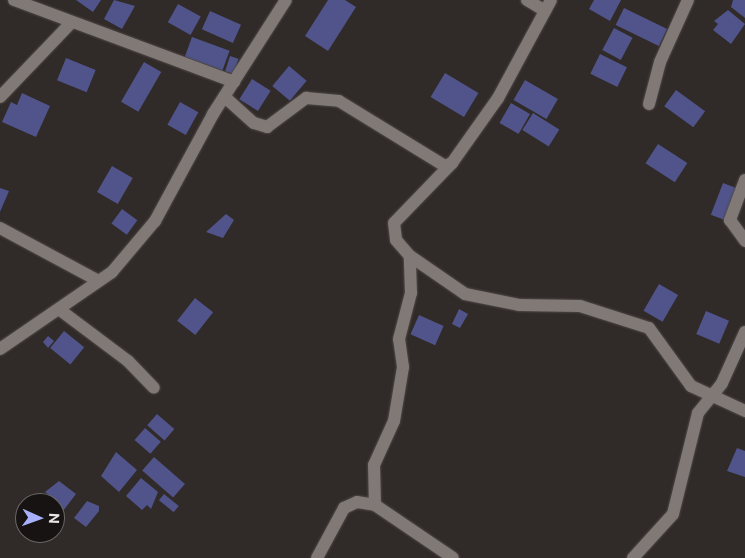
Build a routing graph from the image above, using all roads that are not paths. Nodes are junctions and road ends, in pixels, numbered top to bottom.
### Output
1 (14, 0) edge
2 (286, 0) edge
3 (527, 0) edge
4 (688, 0) edge
5 (548, 5) edge
6 (71, 23) junction
7 (234, 82) junction
8 (0, 97) edge
9 (227, 99) junction
10 (649, 104) dead end
11 (452, 163) junction
12 (745, 180) edge
13 (0, 228) edge
14 (745, 241) edge
15 (410, 256) junction
16 (99, 280) junction
17 (60, 310) junction
18 (745, 332) edge
19 (0, 349) edge
20 (154, 388) dead end
21 (708, 398) junction
22 (745, 411) edge
23 (375, 505) junction
24 (317, 558) edge
25 (453, 558) edge
26 (633, 558) edge

1 - 6 street
2 - 7 street
3 - 5 street
4 - 10 street
5 - 11 street
6 - 7 street
6 - 8 street
7 - 9 street
9 - 11 street
9 - 16 street
11 - 15 street
12 - 14 street
13 - 16 street
15 - 21 street
15 - 23 street
16 - 17 street
17 - 19 street
17 - 20 street
18 - 21 street
21 - 22 street
21 - 26 street
23 - 24 street
23 - 25 street

